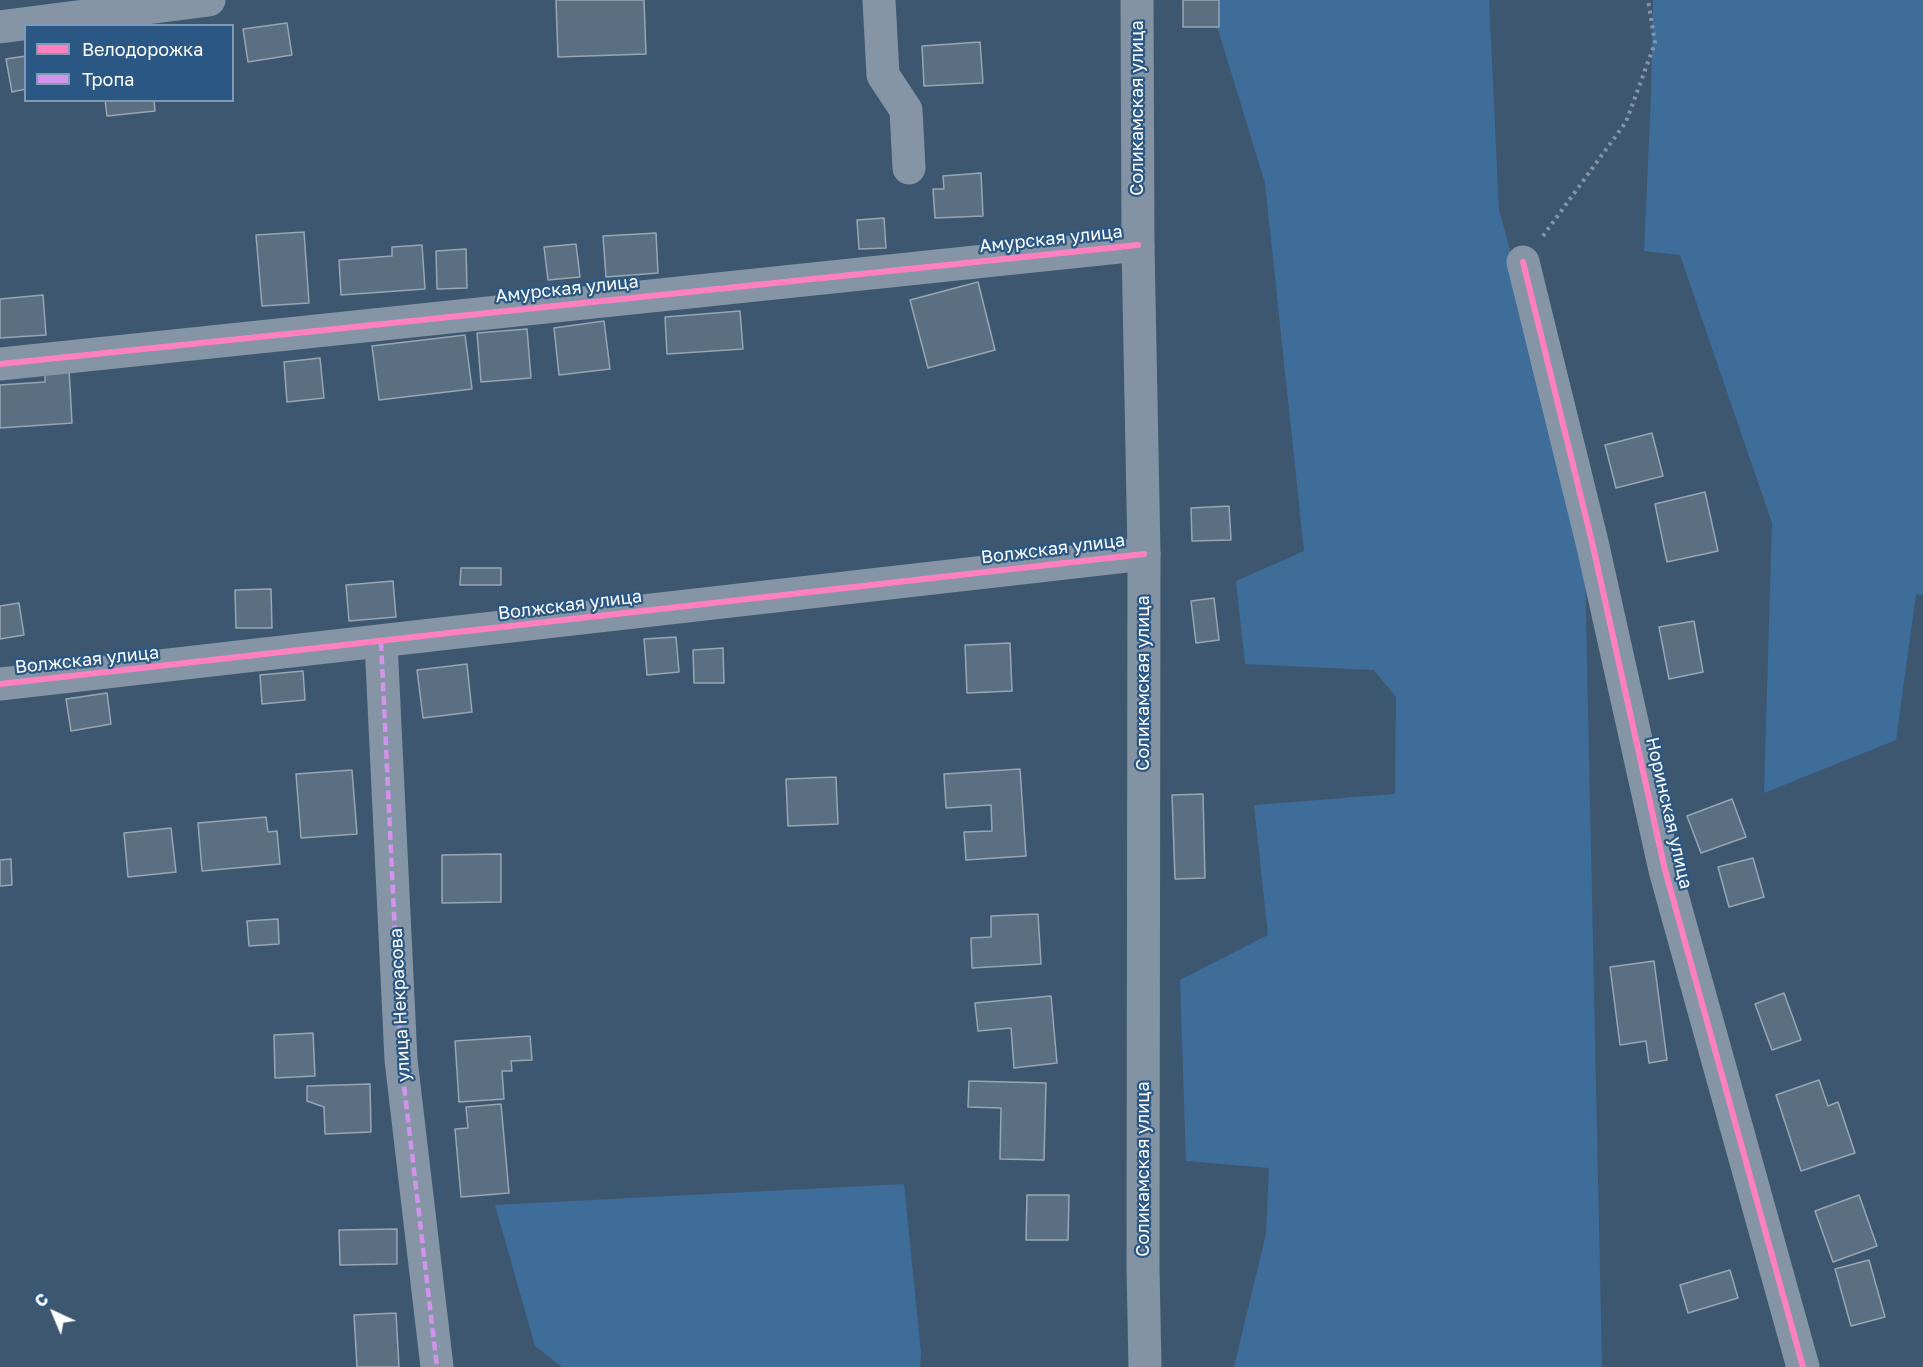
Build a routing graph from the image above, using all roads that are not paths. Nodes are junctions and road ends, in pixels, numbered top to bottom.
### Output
1 (209, 0) edge
2 (879, 0) edge
3 (1137, 0) edge
4 (0, 27) edge
5 (909, 168) dead end
6 (1138, 245) junction
7 (1523, 262) road end
8 (0, 363) edge
9 (1144, 554) junction
10 (381, 642) junction
11 (0, 684) edge
12 (437, 1367) edge
13 (1145, 1367) edge
14 (1803, 1367) edge

1 - 4 street
2 - 5 street
3 - 6 main road, Соликамская улица
6 - 8 street, Амурская улица
6 - 9 main road, Соликамская улица
7 - 14 street, Норинская улица
9 - 10 street, Волжская улица
9 - 13 main road, Соликамская улица
10 - 11 street, Волжская улица
10 - 12 street, улица Некрасова

